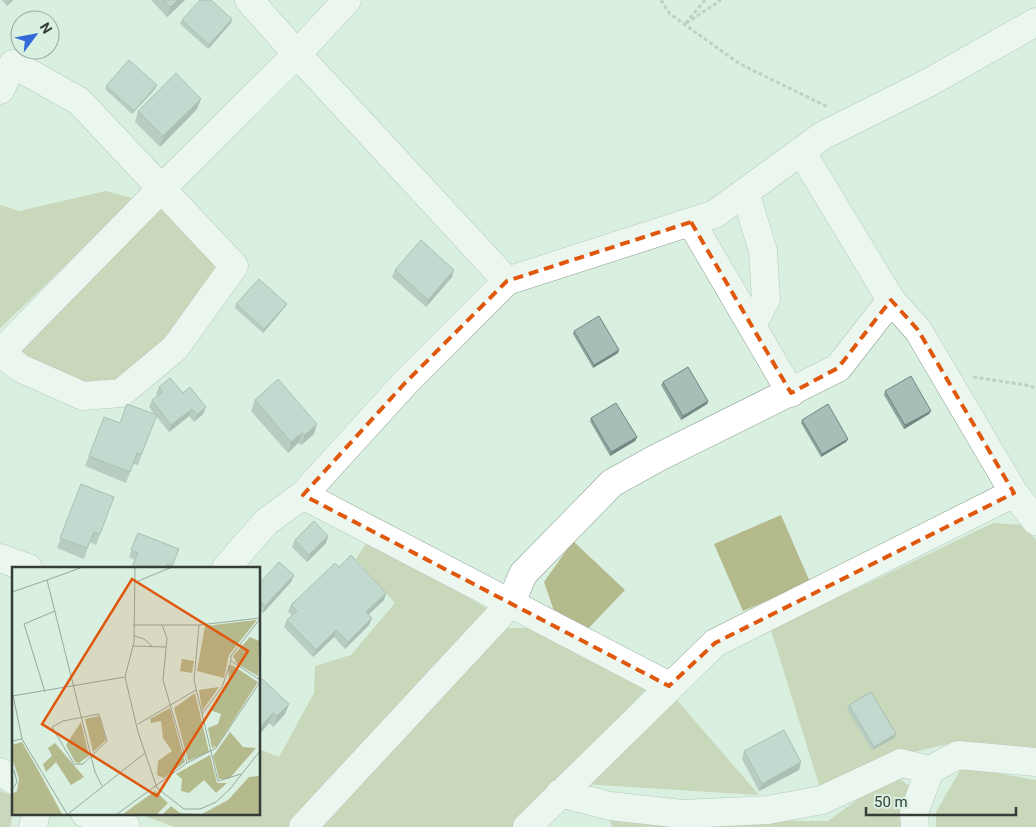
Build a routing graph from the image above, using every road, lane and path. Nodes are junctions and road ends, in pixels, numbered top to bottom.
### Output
1 (249, 0) edge
2 (347, 0) edge
3 (661, 0) edge
4 (705, 0) edge
5 (721, 0) edge
6 (684, 24) junction
7 (1033, 28) edge
8 (297, 54) junction
9 (0, 90) edge
10 (855, 120) junction
11 (801, 151) junction
12 (161, 189) junction
13 (745, 192) junction
14 (691, 222) junction
15 (507, 281) junction
16 (891, 300) junction
17 (752, 326) junction
18 (0, 353) edge
19 (943, 372) junction
20 (1036, 388) edge
21 (791, 393) junction
22 (1014, 494) junction
23 (303, 495) junction
24 (1036, 521) edge
25 (0, 558) edge
26 (25, 567) edge
27 (227, 567) edge
28 (510, 603) junction
29 (669, 686) junction
30 (1036, 762) edge
31 (930, 770) junction
32 (0, 772) edge
33 (12, 779) edge
34 (560, 793) junction
35 (36, 814) edge
36 (88, 814) edge
37 (33, 827) edge
38 (126, 827) edge
39 (303, 827) edge
40 (527, 827) edge
41 (915, 827) edge

1 - 8 street
2 - 8 street
3 - 6 path
4 - 6 path
5 - 6 path
6 - 10 path
7 - 10 street
8 - 12 street
8 - 15 street
9 - 12 street
10 - 11 street
11 - 13 street
11 - 16 street
12 - 18 street
12 - 18 street
13 - 14 street
13 - 17 street
14 - 15 street
14 - 17 street
15 - 23 street
16 - 19 street
16 - 21 street
17 - 21 street
19 - 20 path
19 - 22 street
21 - 28 street
22 - 24 street
22 - 29 street
23 - 27 street
23 - 28 street
25 - 26 street
28 - 29 street
28 - 39 street
29 - 34 street
30 - 31 street
31 - 34 street
31 - 41 street
32 - 33 street
34 - 40 street
35 - 37 street
36 - 38 street

